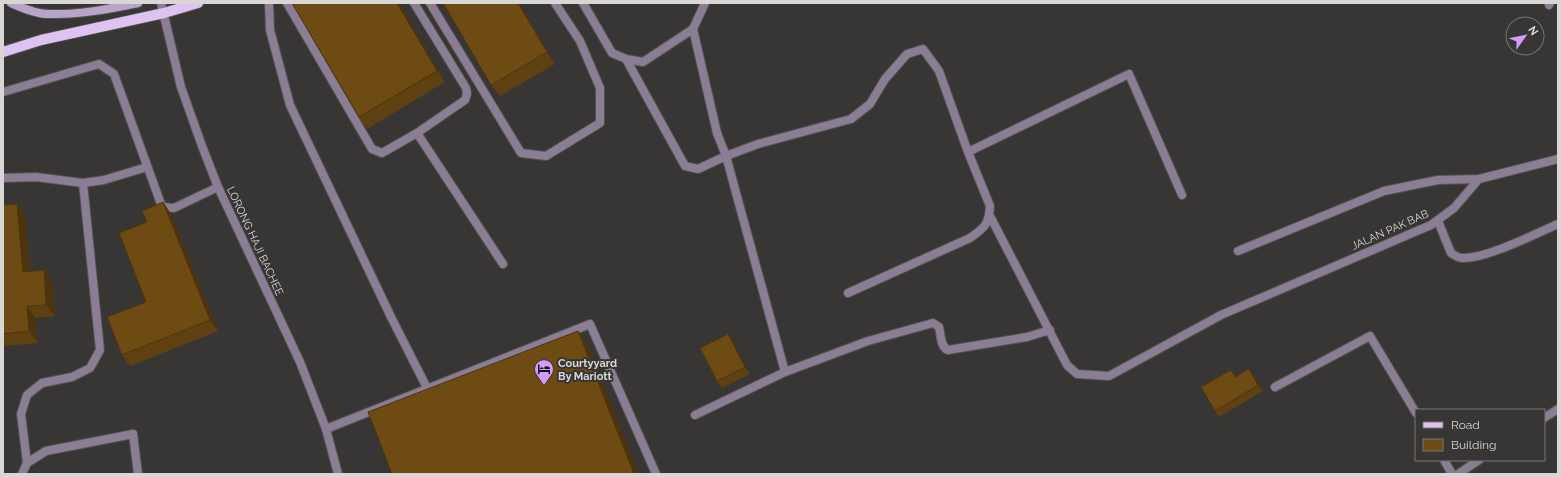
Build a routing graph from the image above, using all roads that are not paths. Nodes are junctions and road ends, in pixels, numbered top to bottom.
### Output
1 (11, 3) edge
2 (138, 3) edge
3 (161, 3) edge
4 (196, 3) edge
5 (269, 3) edge
6 (288, 3) edge
7 (414, 3) edge
8 (430, 3) edge
9 (555, 3) edge
10 (583, 3) edge
11 (705, 3) edge
12 (164, 13) junction
13 (693, 29) junction
14 (3, 52) edge
15 (626, 59) junction
16 (3, 92) edge
17 (417, 133) junction
18 (968, 152) junction
19 (726, 156) junction
20 (1558, 159) edge
21 (147, 167) junction
22 (3, 178) edge
23 (1479, 179) junction
24 (83, 183) junction
25 (218, 187) junction
26 (1182, 195) dead end
27 (990, 216) junction
28 (1438, 221) junction
29 (1558, 224) edge
30 (1238, 251) dead end
31 (503, 264) dead end
32 (848, 293) dead end
33 (1050, 330) junction
34 (785, 372) junction
35 (1275, 387) dead end
36 (427, 388) junction
37 (1558, 409) edge
38 (1415, 411) edge
39 (695, 415) dead end
40 (1545, 417) edge
41 (326, 429) junction
42 (1445, 461) edge
43 (1478, 461) edge
44 (26, 463) junction
45 (22, 474) edge
46 (138, 474) edge
47 (338, 474) edge
48 (656, 474) edge
49 (1452, 474) edge
50 (1458, 474) edge

1 - 2 street
3 - 12 street, LORONG HAJI BACHEE
4 - 12 main road
5 - 36 street
6 - 17 street
7 - 17 street
8 - 9 street
10 - 15 street
11 - 13 street
12 - 14 main road
12 - 25 street, LORONG HAJI BACHEE
13 - 15 street
13 - 19 street
15 - 19 street
16 - 21 street
17 - 31 street
18 - 19 street, JALAN PAK BAB
18 - 26 street
18 - 27 street, JALAN PAK BAB
19 - 34 street
20 - 23 street
21 - 24 street
21 - 25 street
22 - 24 street
23 - 28 street, JALAN PAK BAB
23 - 30 street
24 - 44 street
25 - 41 street, LORONG HAJI BACHEE
27 - 32 street
27 - 33 street, JALAN PAK BAB
28 - 29 street
28 - 33 street, JALAN PAK BAB
33 - 34 street
34 - 39 street
35 - 38 street
36 - 41 street
36 - 48 street
37 - 40 street
41 - 47 street, LORONG HAJI BACHEE
42 - 49 street
43 - 50 street
44 - 45 street
44 - 46 street

